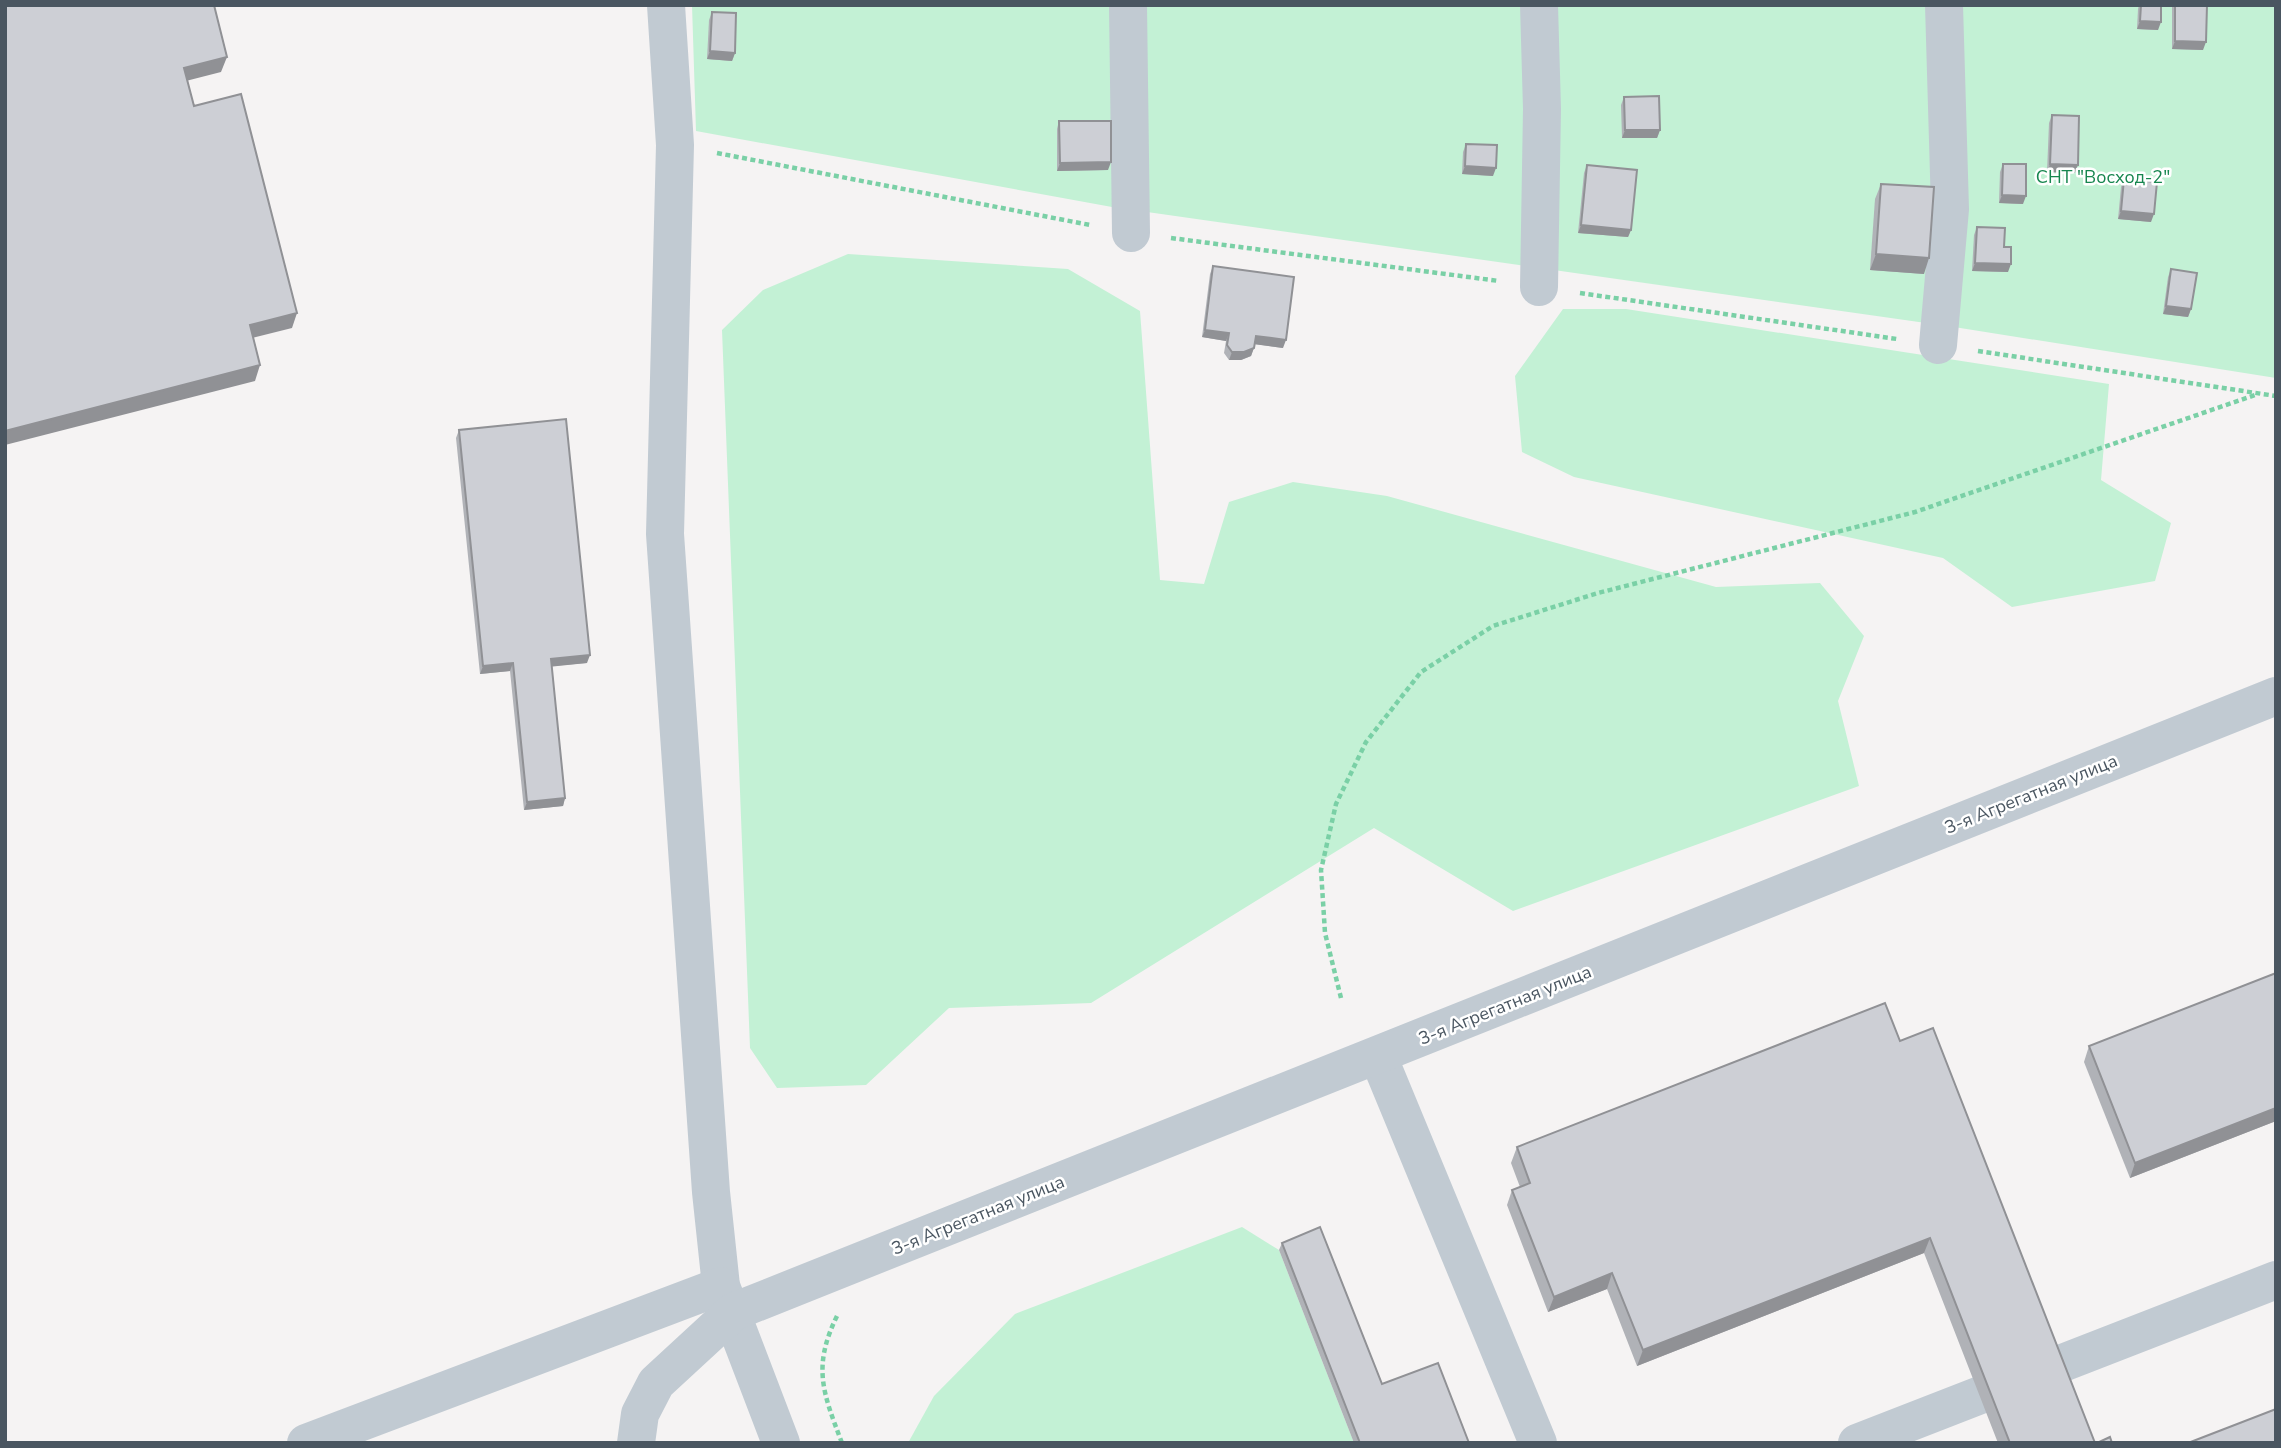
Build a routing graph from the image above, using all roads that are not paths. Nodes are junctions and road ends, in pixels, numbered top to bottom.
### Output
1 (667, 5) edge
2 (1128, 5) edge
3 (1539, 5) edge
4 (1944, 5) edge
5 (1131, 233) road end
6 (1539, 287) road end
7 (1938, 345) road end
8 (2276, 696) edge
9 (1378, 1056) junction
10 (2276, 1280) edge
11 (727, 1299) junction
12 (306, 1443) edge
13 (636, 1443) edge
14 (781, 1443) edge
15 (1538, 1443) edge
16 (1857, 1443) edge

1 - 11 street
2 - 5 street
3 - 6 street
4 - 7 street
8 - 9 street, 3-я Агрегатная улица
9 - 11 street, 3-я Агрегатная улица
9 - 15 street
10 - 16 street
11 - 12 street, 3-я Агрегатная улица
11 - 13 street
11 - 14 street

